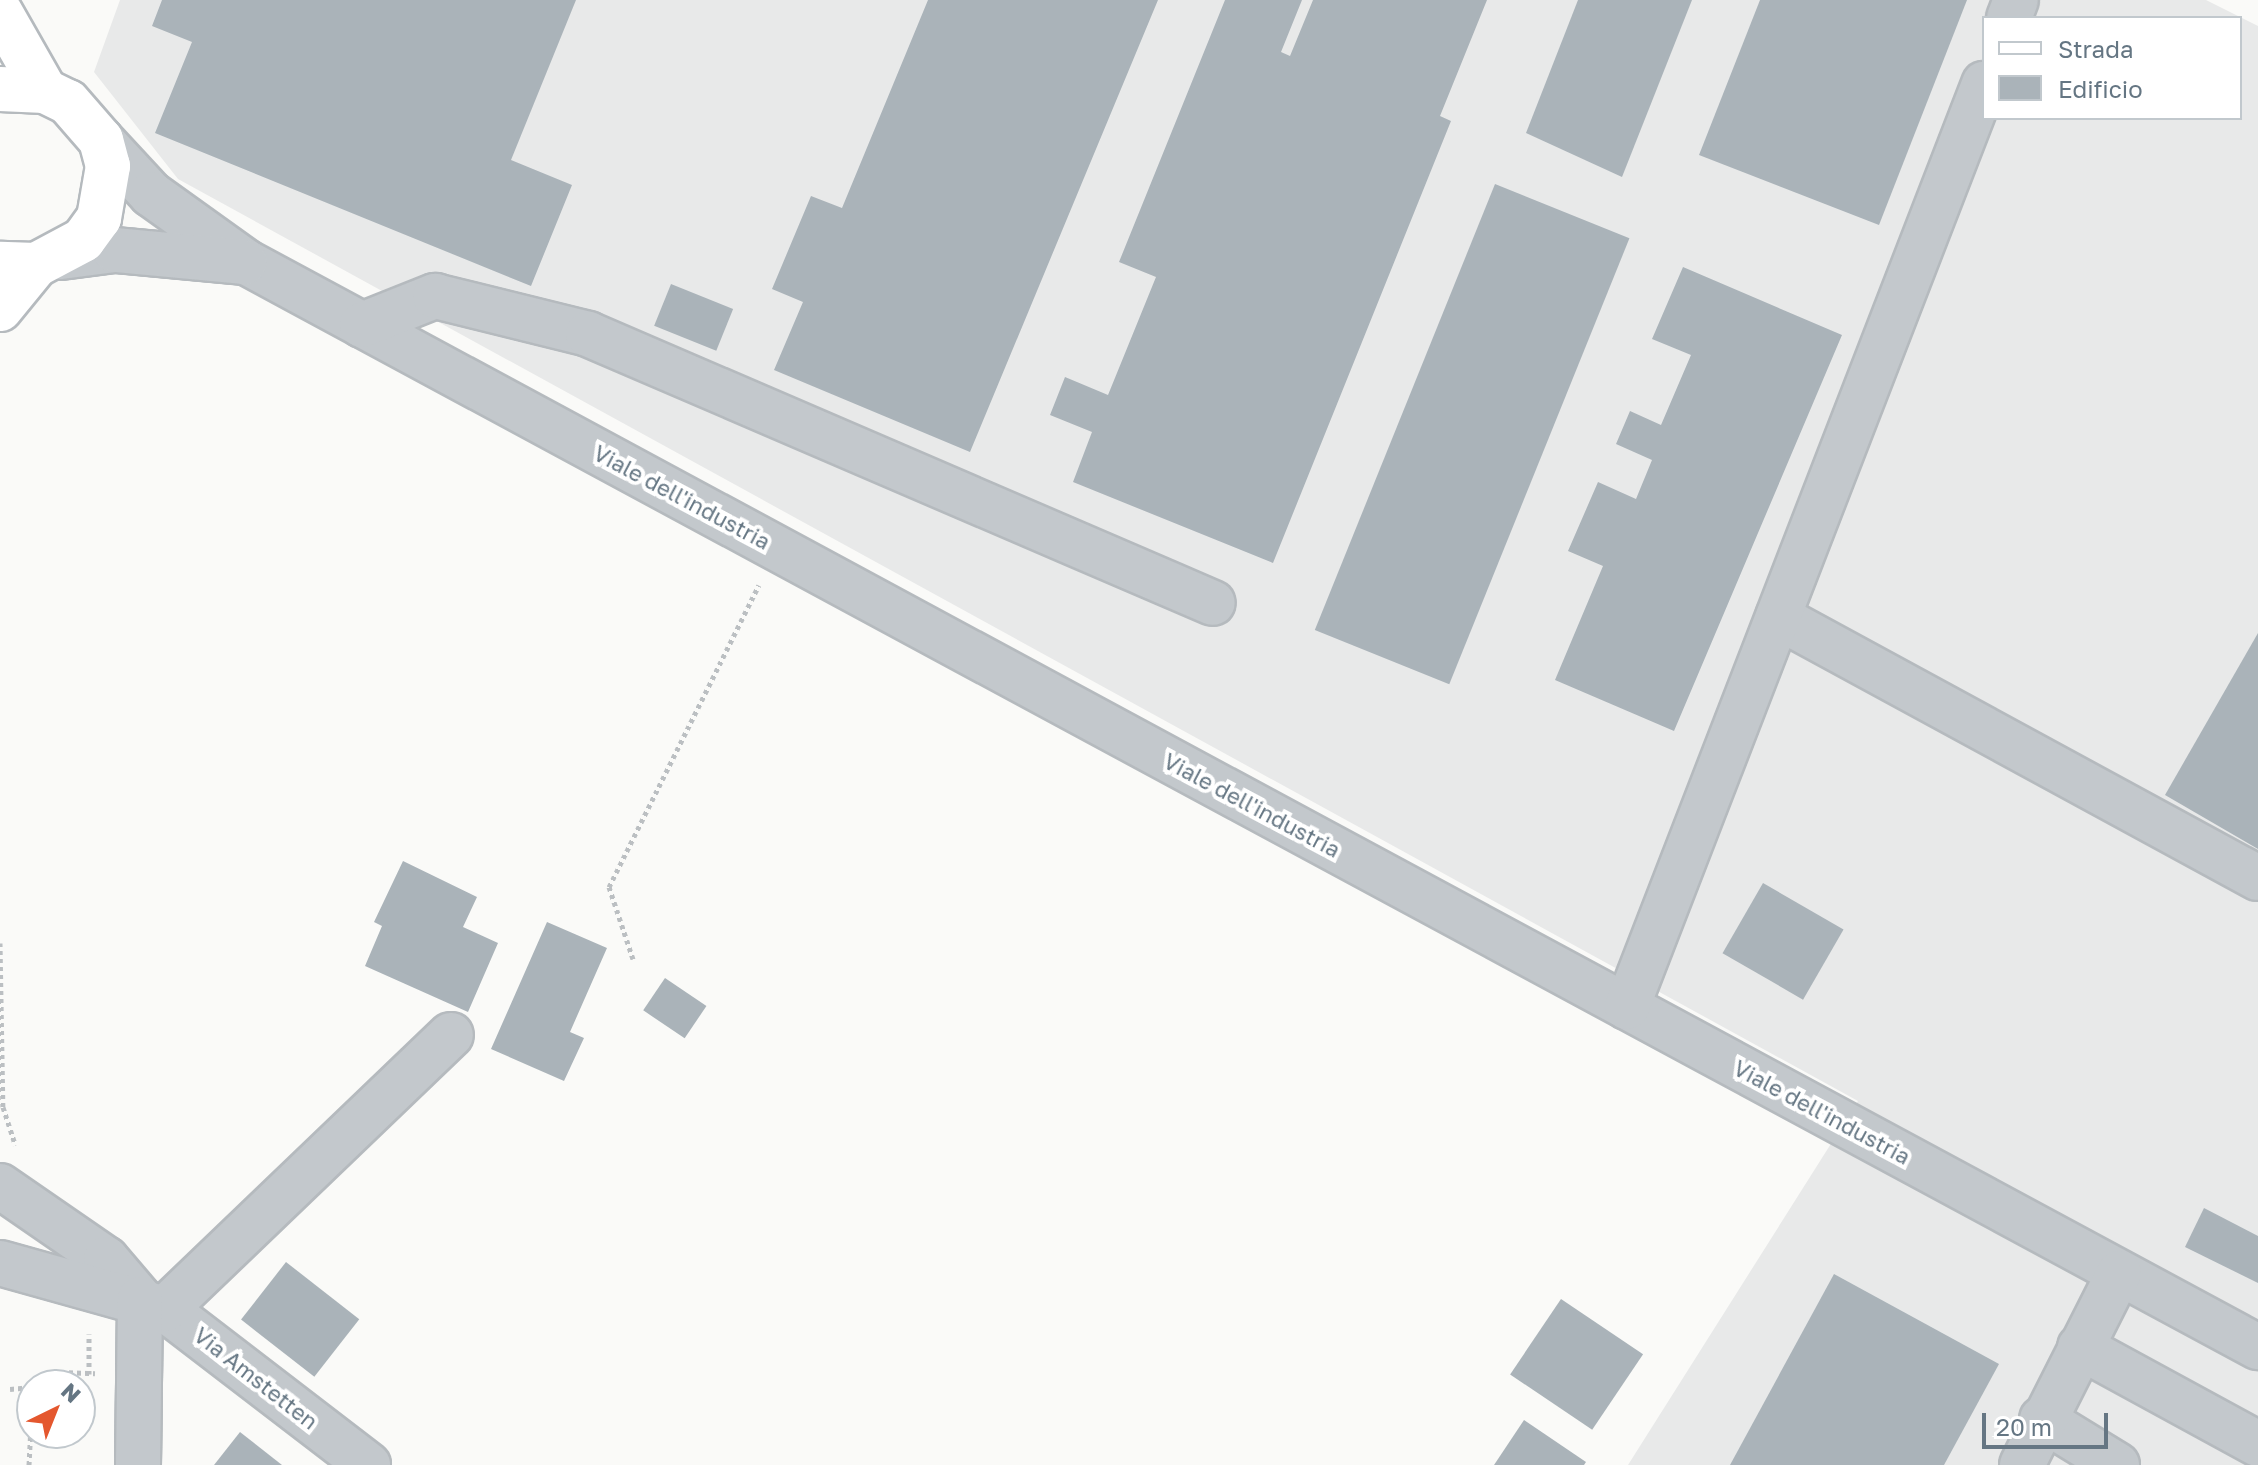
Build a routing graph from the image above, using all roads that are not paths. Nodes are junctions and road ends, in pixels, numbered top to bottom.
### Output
1 (0, 12) edge
2 (0, 89) edge
3 (1982, 89) edge
4 (45, 91) junction
5 (101, 140) junction
6 (32, 262) edge
7 (246, 262) junction
8 (0, 309) edge
9 (362, 325) junction
10 (1213, 603) dead end
11 (1778, 617) junction
12 (2258, 878) edge
13 (1627, 1007) junction
14 (451, 1035) dead end
15 (10, 1171) edge
16 (0, 1263) edge
17 (2119, 1273) junction
18 (152, 1304) junction
19 (2080, 1347) junction
20 (2258, 1347) edge
21 (2042, 1419) junction
22 (2258, 1444) edge
23 (138, 1465) edge
24 (368, 1465) edge
25 (2022, 1465) edge
26 (2117, 1465) edge

1 - 4 main road
2 - 4 main road
3 - 11 street
4 - 5 main road
5 - 6 main road
5 - 7 street, Viale dell'industria
6 - 7 street, Viale dell'industria
6 - 8 main road
7 - 9 street, Viale dell'industria
9 - 10 street
9 - 13 street, Viale dell'industria
11 - 12 street
11 - 13 street
13 - 17 street, Viale dell'industria
14 - 18 street
15 - 18 street, Via Amstetten
16 - 18 street, Via Amstetten
17 - 19 street
17 - 20 street, Viale dell'industria
18 - 23 street
18 - 24 street, Via Amstetten
19 - 21 street
19 - 22 street
21 - 25 street
21 - 26 street

